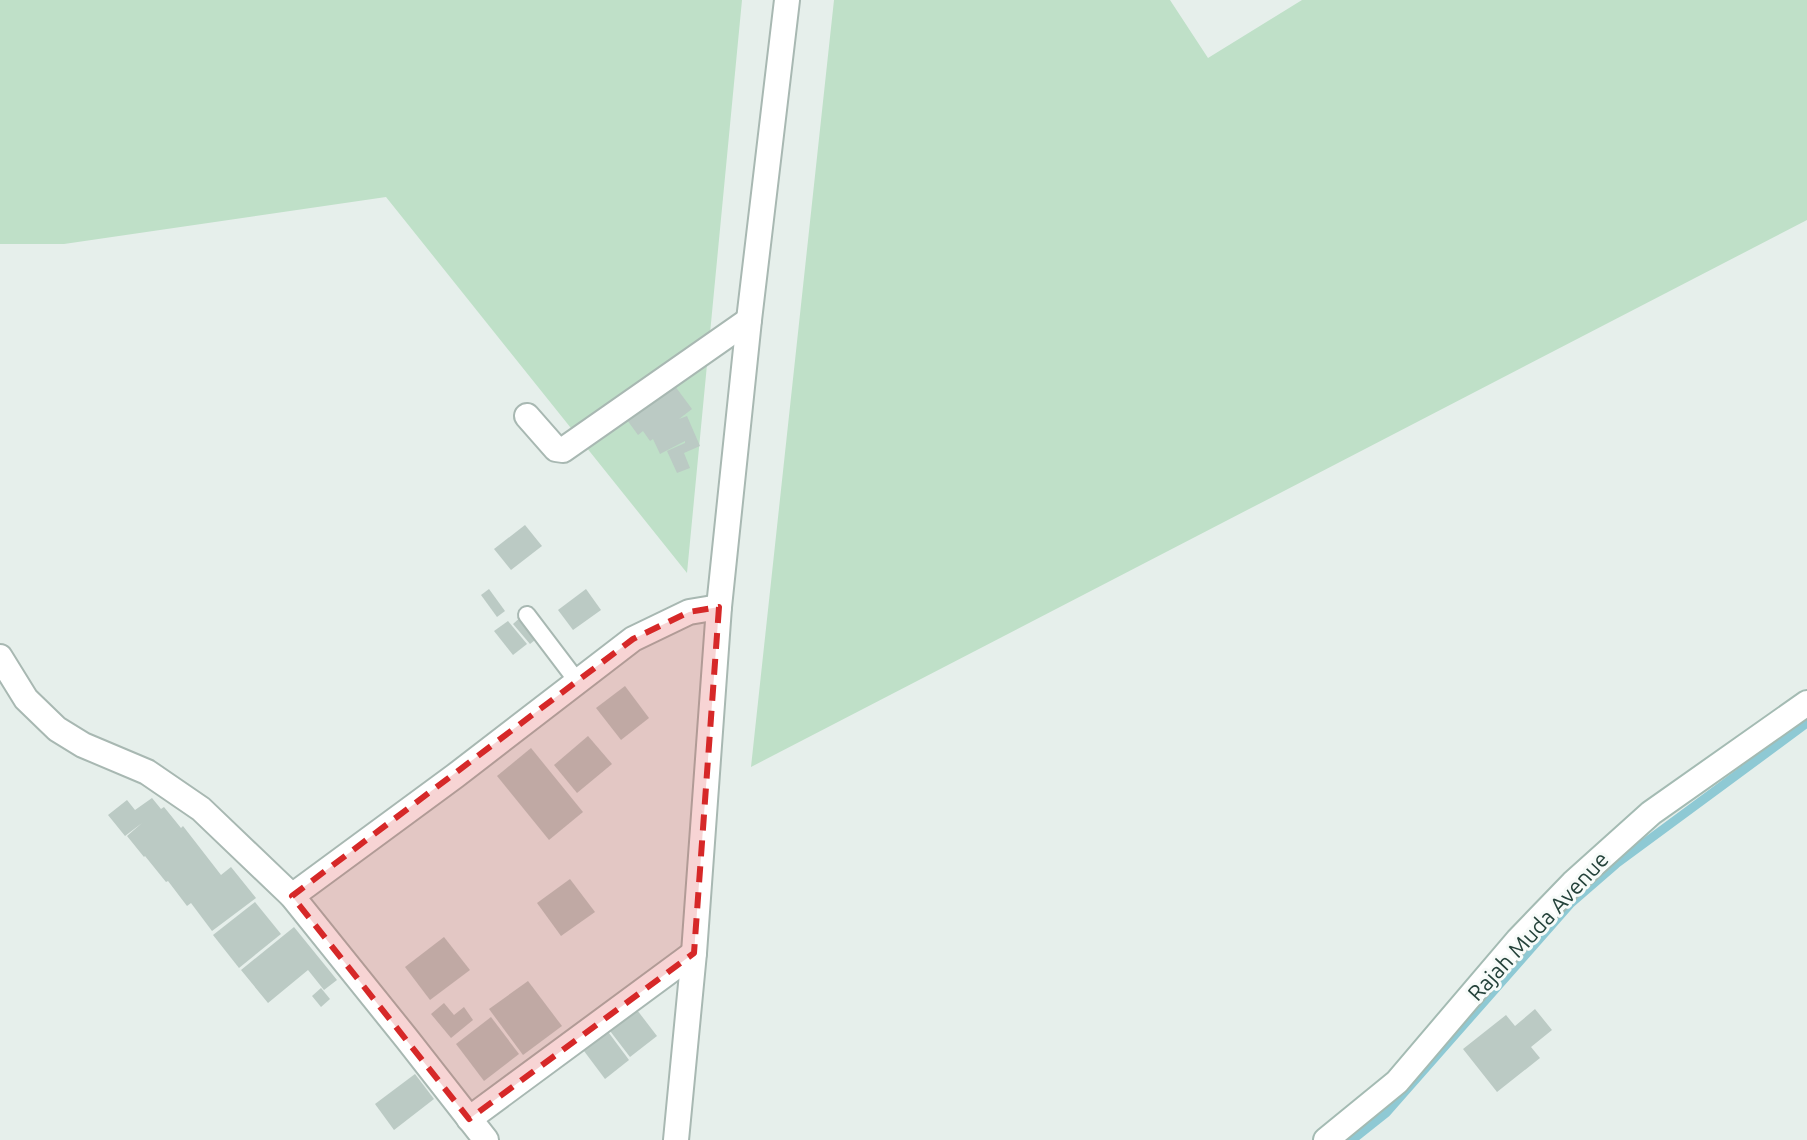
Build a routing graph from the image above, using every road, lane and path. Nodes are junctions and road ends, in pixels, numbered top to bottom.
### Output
1 (787, 0) edge
2 (749, 320) junction
3 (527, 416) dead end
4 (719, 607) junction
5 (527, 615) dead end
6 (0, 657) edge
7 (577, 681) junction
8 (1807, 703) edge
9 (292, 896) junction
10 (694, 953) junction
11 (469, 1119) junction
12 (486, 1140) edge
13 (676, 1140) edge
14 (1326, 1140) edge

1 - 2 street
2 - 3 street
2 - 4 street
4 - 7 street
4 - 10 street
5 - 7 lane
6 - 9 street
7 - 9 street
8 - 14 street, Rajah Muda Avenue
9 - 11 street
10 - 11 street
10 - 13 street
11 - 12 street

